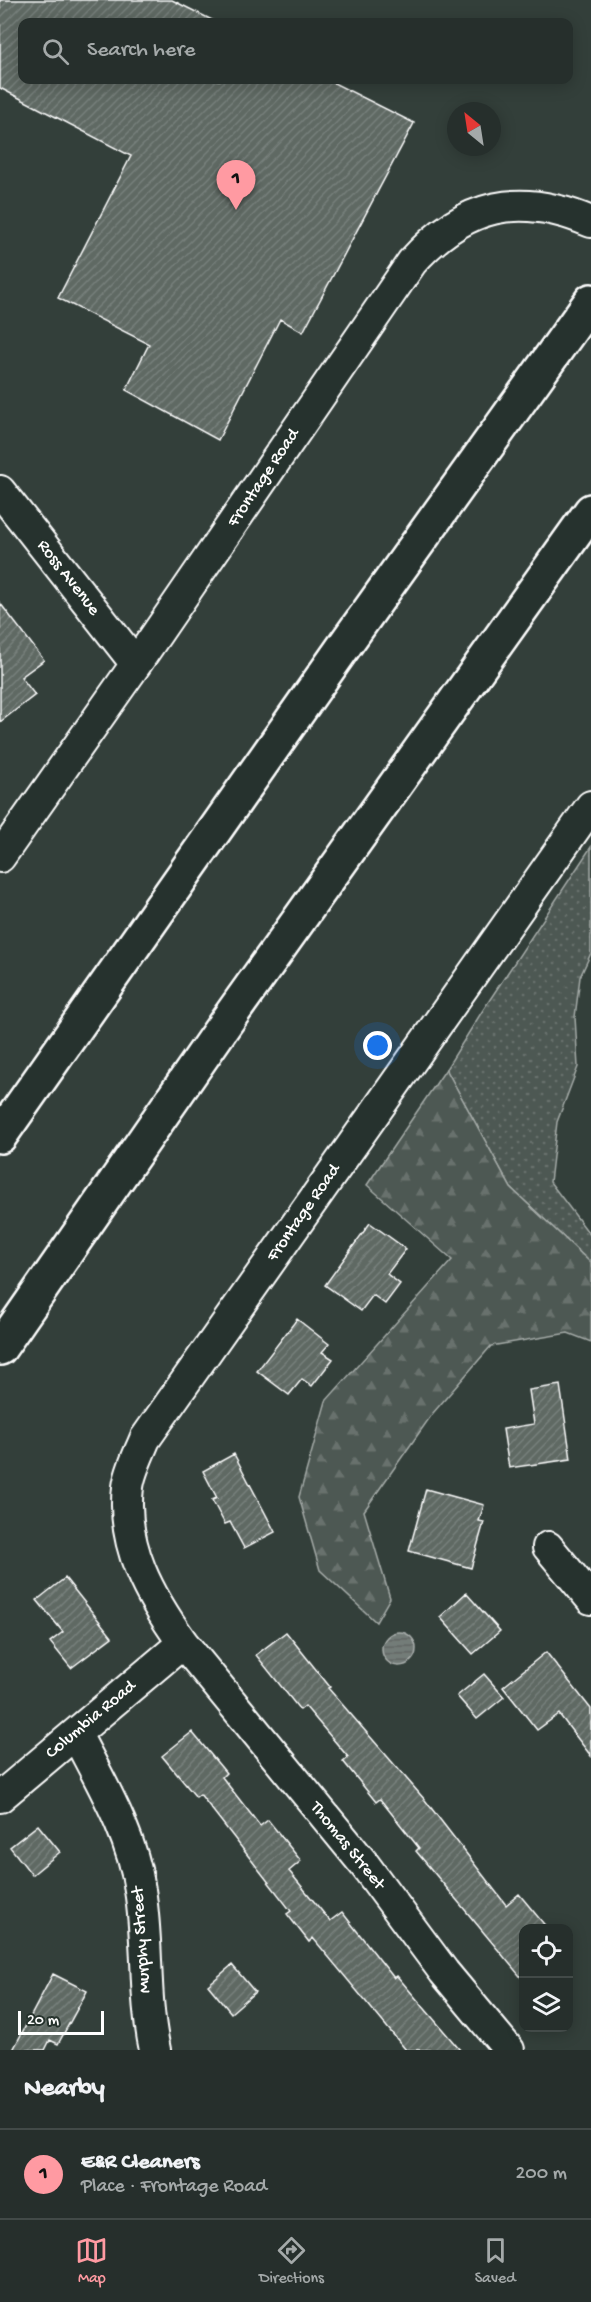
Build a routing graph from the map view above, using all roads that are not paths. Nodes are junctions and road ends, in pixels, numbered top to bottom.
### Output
1 (591, 222) edge
2 (586, 309) edge
3 (0, 491) edge
4 (591, 511) edge
5 (136, 664) junction
6 (591, 806) edge
7 (0, 857) edge
8 (0, 1136) edge
9 (0, 1348) edge
10 (548, 1547) dead end
11 (591, 1599) edge
12 (183, 1643) junction
13 (76, 1734) junction
14 (0, 1797) edge
15 (155, 2050) edge
16 (509, 2050) edge

1 - 5 street, Frontage Road
2 - 8 highway
3 - 5 street, Ross Avenue
4 - 9 highway
5 - 7 street, Frontage Road
6 - 12 street, Frontage Road
10 - 11 street
12 - 13 street, Columbia Road
12 - 16 street, Thomas Street
13 - 14 street, Columbia Road
13 - 15 street, Murphy Street

